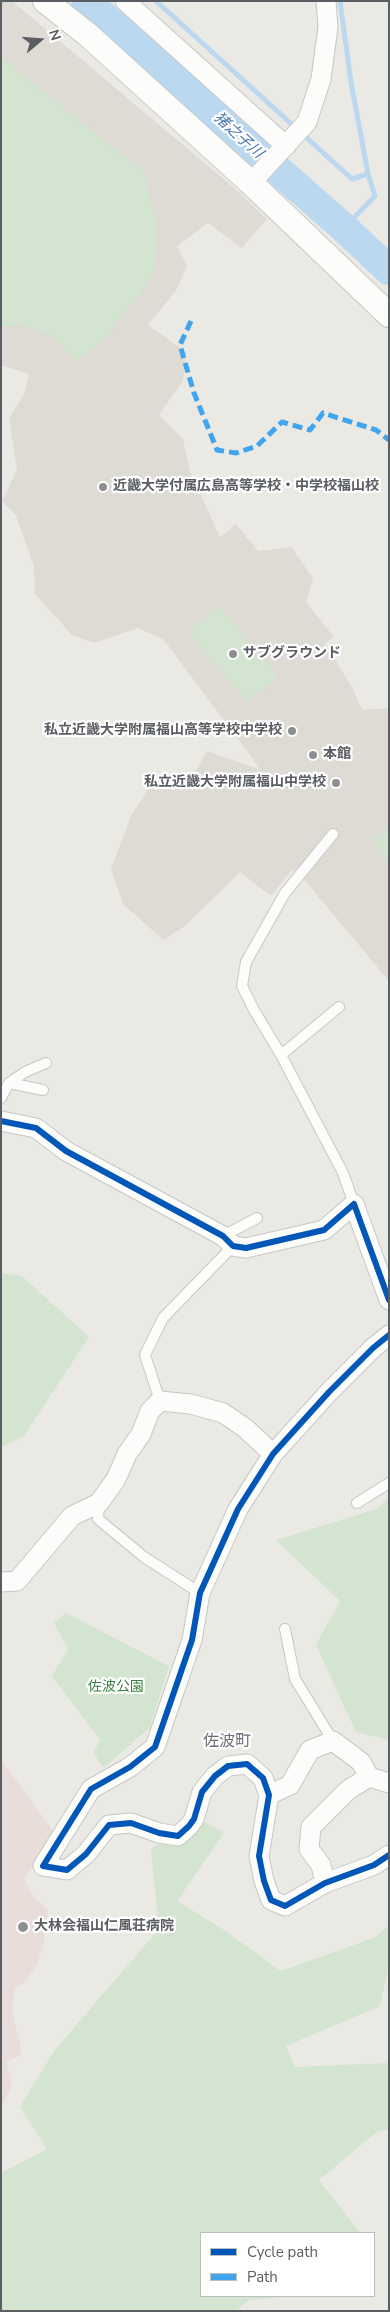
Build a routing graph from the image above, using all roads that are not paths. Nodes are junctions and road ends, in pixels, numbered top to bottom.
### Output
1 (45, 1) edge
2 (125, 1) edge
3 (326, 1) edge
4 (287, 146) junction
5 (255, 179) junction
6 (389, 315) edge
7 (333, 834) dead end
8 (339, 1007) dead end
9 (281, 1054) junction
10 (46, 1063) dead end
11 (9, 1083) junction
12 (43, 1090) dead end
13 (1, 1098) edge
14 (1, 1121) edge
15 (354, 1204) junction
16 (257, 1218) dead end
17 (228, 1241) junction
18 (389, 1300) edge
19 (389, 1335) edge
20 (160, 1401) junction
21 (273, 1454) junction
22 (389, 1483) edge
23 (99, 1503) junction
24 (357, 1504) dead end
25 (1, 1582) edge
26 (200, 1593) junction
27 (285, 1630) dead end
28 (333, 1741) junction
29 (369, 1777) junction
30 (389, 1783) edge
31 (269, 1795) junction
32 (389, 1855) edge
33 (325, 1883) junction

1 - 5 street
2 - 4 street
3 - 4 street
4 - 5 street
5 - 6 street
7 - 9 lane
8 - 9 lane
9 - 15 lane
10 - 11 lane
11 - 12 lane
11 - 13 lane
14 - 17 street
15 - 17 street
15 - 18 street
16 - 17 lane
17 - 20 lane
19 - 21 street
20 - 21 street
20 - 23 street
21 - 26 street
22 - 24 lane
23 - 25 street
23 - 26 lane
26 - 31 street
27 - 28 lane
28 - 29 street
28 - 31 street
29 - 30 street
29 - 33 street
31 - 33 street
32 - 33 street

